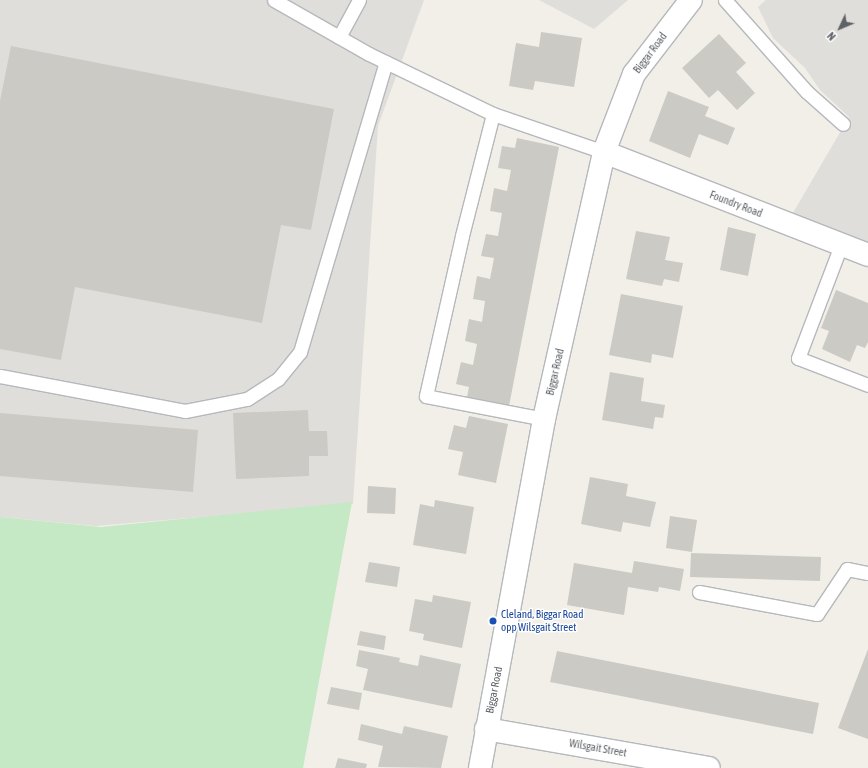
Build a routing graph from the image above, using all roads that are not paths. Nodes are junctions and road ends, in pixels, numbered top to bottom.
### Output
1 (274, 0) edge
2 (359, 0) edge
3 (691, 0) edge
4 (725, 0) edge
5 (339, 37) junction
6 (386, 62) junction
7 (493, 114) junction
8 (843, 124) dead end
9 (604, 152) junction
10 (840, 245) junction
11 (868, 256) edge
12 (0, 376) edge
13 (868, 385) edge
14 (544, 419) junction
15 (868, 573) edge
16 (699, 592) dead end
17 (486, 729) junction
18 (480, 768) edge
19 (709, 768) edge

1 - 5 lane
2 - 5 lane
3 - 9 street, Biggar Road
4 - 8 lane
5 - 6 lane
6 - 7 lane
6 - 12 lane
7 - 9 lane
7 - 14 lane
9 - 10 street, Foundry Road
9 - 14 street, Biggar Road
10 - 11 street, Foundry Road
10 - 13 lane
14 - 17 street, Biggar Road
15 - 16 lane
17 - 18 street, Biggar Road
17 - 19 street, Wilsgait Street

